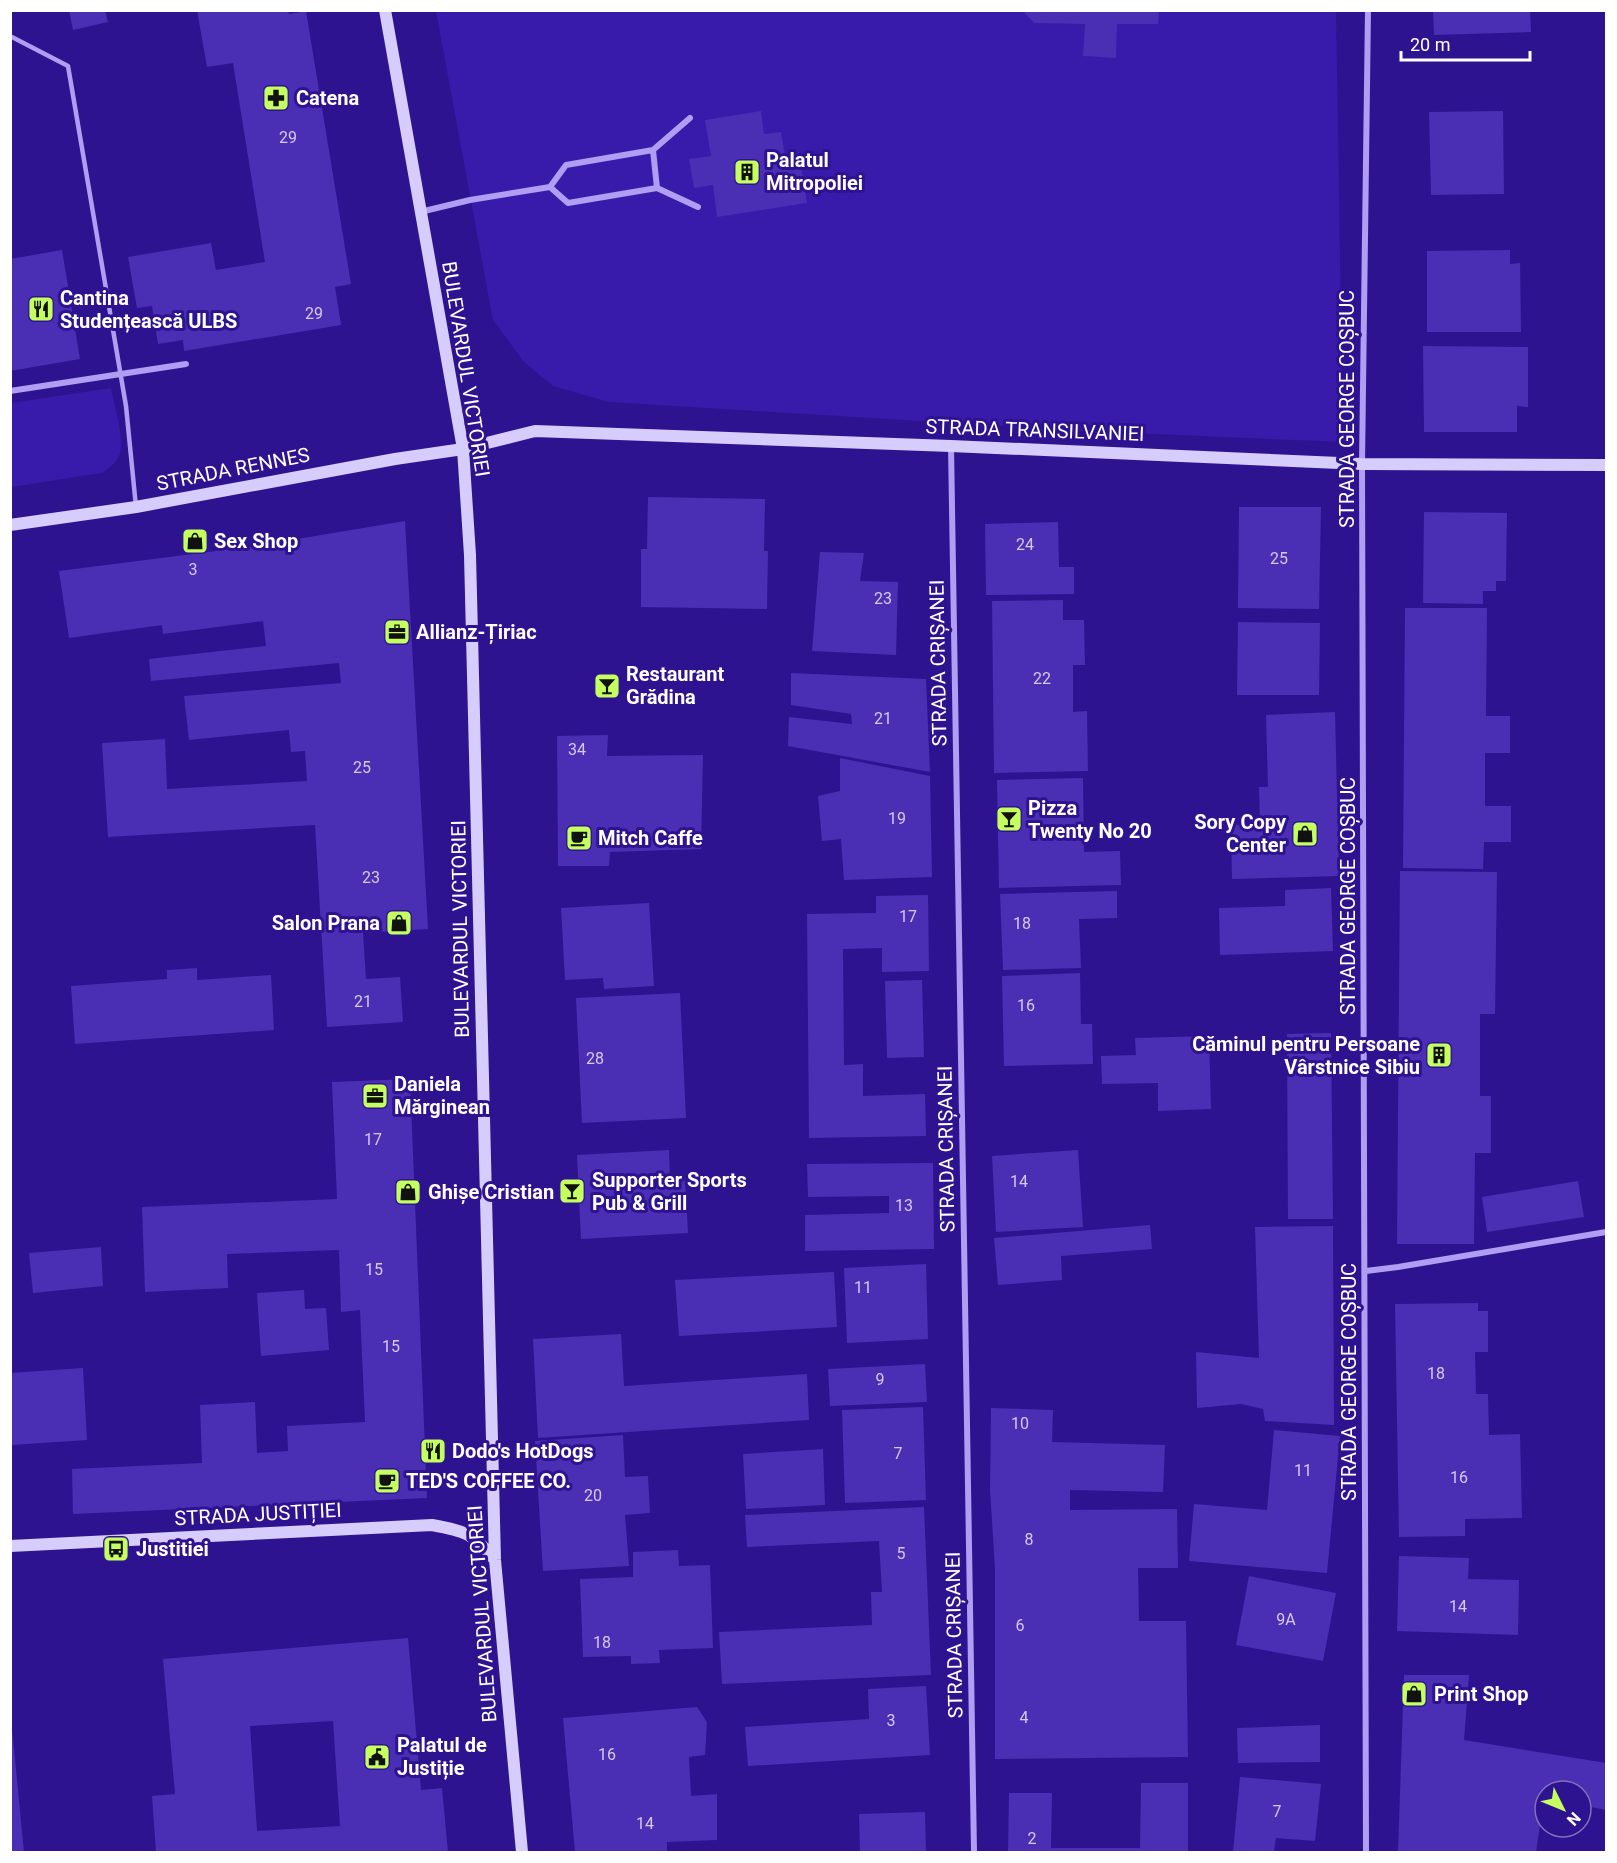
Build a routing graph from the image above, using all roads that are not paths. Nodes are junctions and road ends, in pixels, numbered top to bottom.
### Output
1 (385, 10) edge
2 (1368, 10) edge
3 (10, 36) edge
4 (690, 118) dead end
5 (653, 150) junction
6 (550, 187) junction
7 (657, 188) junction
8 (698, 207) dead end
9 (420, 212) junction
10 (186, 364) dead end
11 (119, 374) junction
12 (10, 391) edge
13 (951, 446) junction
14 (463, 449) junction
15 (1362, 464) junction
16 (1606, 465) edge
17 (136, 507) junction
18 (10, 525) edge
19 (1606, 1232) edge
20 (1366, 1270) junction
21 (10, 1546) edge
22 (495, 1560) junction
23 (522, 1852) edge
24 (974, 1852) edge
25 (1366, 1852) edge

1 - 9 main road, BULEVARDUL VICTORIEI
2 - 15 street, STRADA GEORGE COȘBUC
3 - 11 lane
4 - 5 street
5 - 6 street
5 - 7 street
6 - 7 street
6 - 9 street
7 - 8 street
9 - 14 main road, BULEVARDUL VICTORIEI
10 - 11 street
11 - 12 street
11 - 17 lane
13 - 14 main road, STRADA TRANSILVANIEI
13 - 15 main road, STRADA TRANSILVANIEI
13 - 24 street, STRADA CRIȘANEI
14 - 17 main road, STRADA RENNES
14 - 22 main road, BULEVARDUL VICTORIEI
15 - 16 main road, STRADA TRANSILVANIEI
15 - 20 street, STRADA GEORGE COȘBUC
17 - 18 main road, STRADA RENNES
19 - 20 street
20 - 25 street, STRADA GEORGE COȘBUC
21 - 22 main road, STRADA JUSTIȚIEI
22 - 23 main road, BULEVARDUL VICTORIEI

